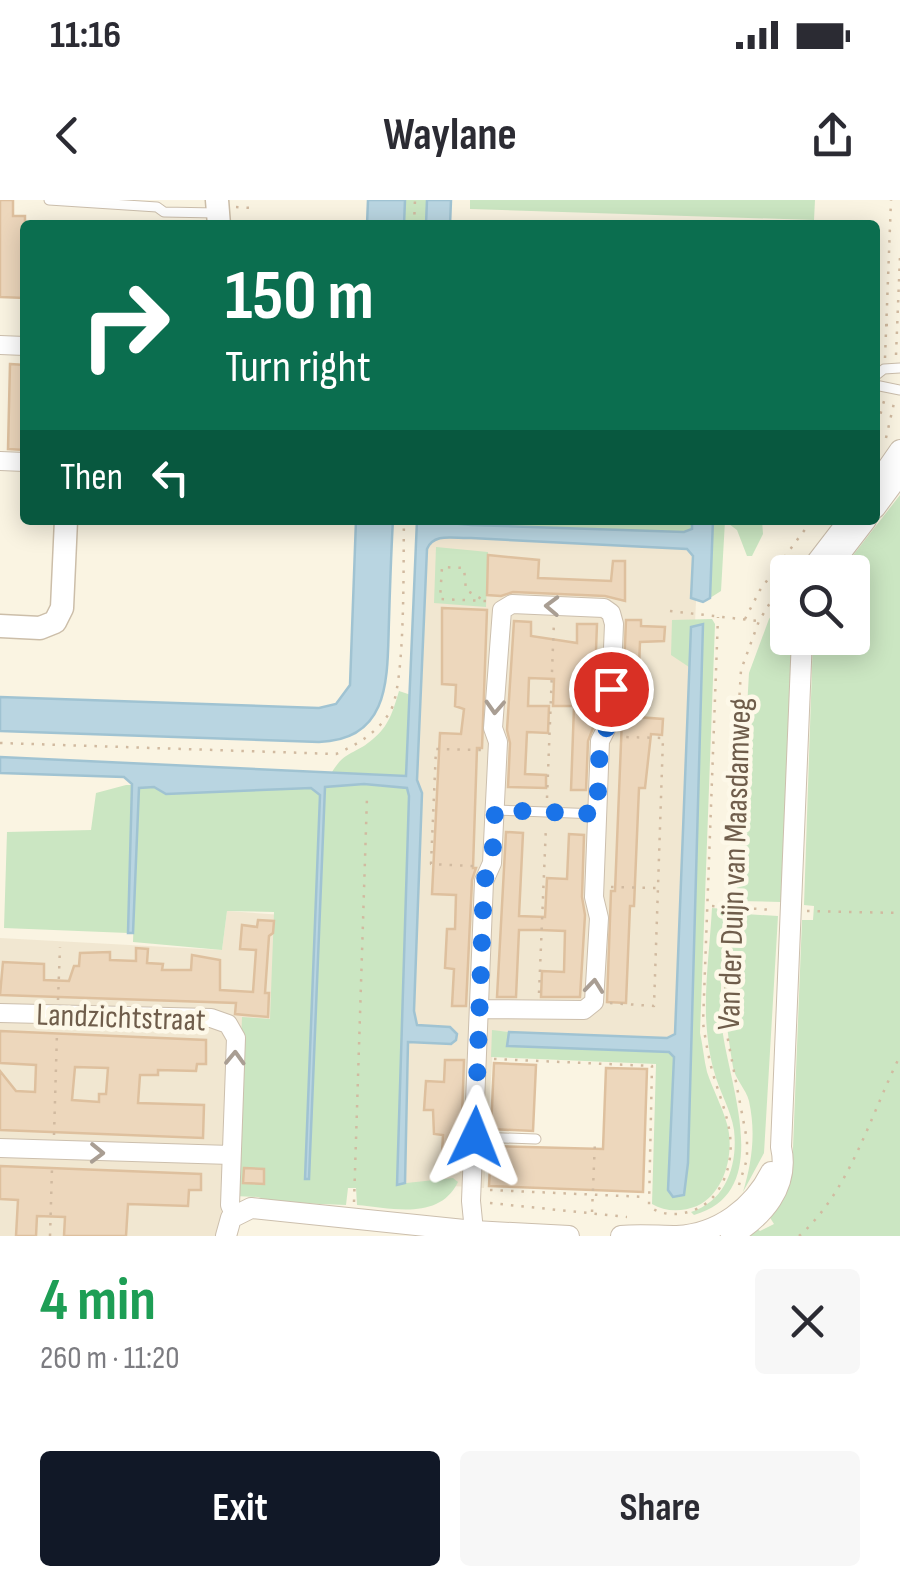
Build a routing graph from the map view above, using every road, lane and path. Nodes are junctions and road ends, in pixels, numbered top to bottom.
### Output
1 (49, 200) edge
2 (891, 200) edge
3 (217, 213) edge
4 (880, 308) edge
5 (886, 309) junction
6 (897, 325) dead end
7 (880, 326) edge
8 (886, 326) junction
9 (900, 368) edge
10 (880, 372) edge
11 (880, 387) edge
12 (900, 390) edge
13 (880, 421) edge
14 (900, 450) edge
15 (900, 474) edge
16 (880, 479) edge
17 (880, 501) edge
18 (66, 525) edge
19 (404, 525) edge
20 (808, 525) edge
21 (844, 525) edge
22 (862, 525) edge
23 (814, 555) edge
24 (839, 555) edge
25 (494, 606) junction
26 (770, 607) edge
27 (670, 611) dead end
28 (718, 617) junction
29 (745, 620) junction
30 (759, 621) junction
31 (0, 626) edge
32 (801, 655) edge
33 (602, 736) junction
34 (0, 743) edge
35 (498, 751) junction
36 (367, 797) dead end
37 (495, 810) junction
38 (597, 814) junction
39 (491, 866) junction
40 (594, 886) junction
41 (658, 888) junction
42 (60, 948) dead end
43 (594, 1002) junction
44 (480, 1008) junction
45 (0, 1013) edge
46 (57, 1016) junction
47 (900, 1056) edge
48 (478, 1058) junction
49 (475, 1137) junction
50 (536, 1140) dead end
51 (596, 1141) dead end
52 (781, 1147) junction
53 (0, 1148) edge
54 (53, 1152) junction
55 (231, 1155) junction
56 (737, 1191) dead end
57 (593, 1194) junction
58 (471, 1195) junction
59 (648, 1197) junction
60 (234, 1214) junction
61 (592, 1214) junction
62 (353, 1218) junction
63 (636, 1218) dead end
64 (474, 1230) junction
65 (50, 1236) edge
66 (226, 1236) edge
67 (570, 1236) edge
68 (622, 1236) edge
69 (730, 1236) edge
70 (799, 1236) edge

1 - 3 lane
2 - 5 path
4 - 5 path
5 - 8 path
6 - 8 path
7 - 8 path
8 - 10 path
9 - 10 lane
11 - 12 lane
11 - 13 path
14 - 16 street
15 - 17 street
18 - 31 main road
19 - 34 path
20 - 29 path
21 - 23 street
22 - 24 street
25 - 25 path
33 -> 25 street
25 -> 35 street
26 - 30 path, Van der Duijn van Maasdamweg
27 - 28 path
28 - 29 path
28 - 59 path
29 - 30 path
30 - 56 path, Van der Duijn van Maasdamweg
32 - 52 street, Van der Duijn van Maasdamweg
33 - 38 street
33 - 41 path
35 - 37 street
35 - 39 path
36 - 62 path
37 - 38 lane
37 - 39 street
38 - 40 street
39 - 44 street
40 - 41 path
43 -> 40 street
41 - 43 path
42 - 46 path
43 - 44 street
44 - 48 street
45 - 46 street, Landzichtstraat
46 - 54 path
55 -> 46 street, Landzichtstraat
47 - 70 path
48 - 49 street
48 - 59 path
49 - 50 lane
49 - 58 street
51 - 57 path
52 - 68 street, Van der Duijn van Maasdamweg
52 - 69 street, Van der Duijn van Maasdamweg
53 - 54 street
54 -> 55 street
54 - 65 path
55 - 60 street
57 - 58 path
57 - 59 path
57 - 61 path
58 - 61 path
58 - 64 street
60 - 62 street
60 - 66 street
61 - 63 path
62 - 64 street
64 - 67 street

